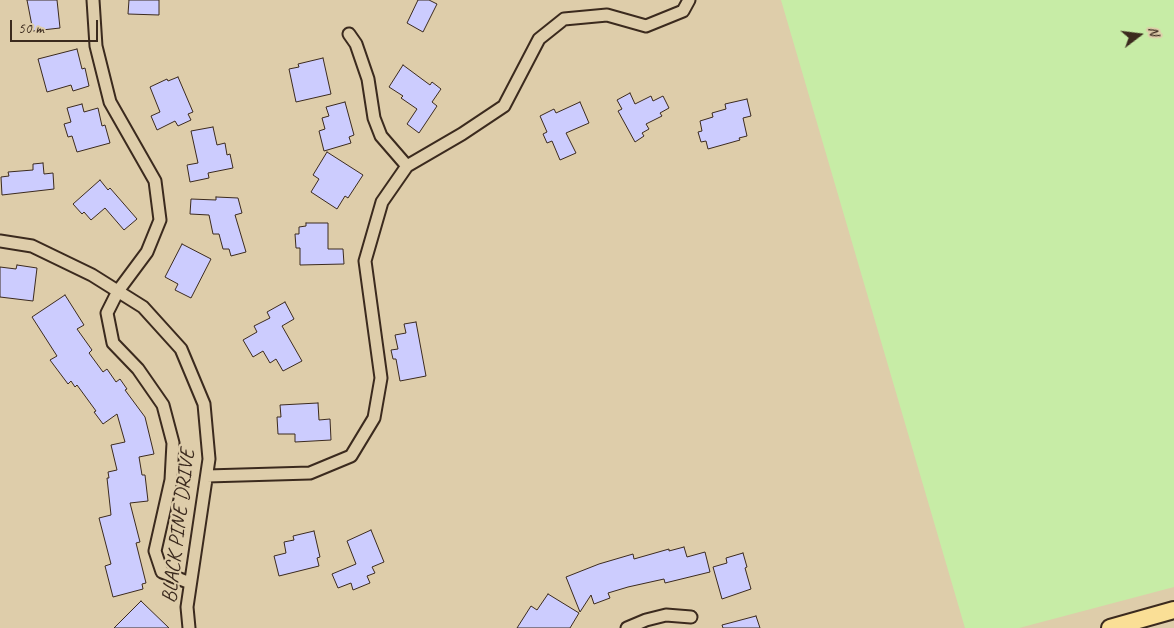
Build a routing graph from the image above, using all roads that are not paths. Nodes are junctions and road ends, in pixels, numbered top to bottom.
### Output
1 (94, 0) edge
2 (689, 0) edge
3 (349, 34) dead end
4 (407, 166) junction
5 (0, 240) edge
6 (118, 291) junction
7 (206, 476) junction
8 (190, 583) junction
9 (1174, 610) edge
10 (691, 617) dead end
11 (189, 628) edge
12 (627, 628) edge
13 (1110, 628) edge

1 - 6 street
2 - 4 street
3 - 4 street
4 - 7 street
5 - 6 street, BLACK PINE DRIVE
6 - 7 street, BLACK PINE DRIVE
6 - 8 street
7 - 8 street, BLACK PINE DRIVE
8 - 11 street, BLACK PINE DRIVE
9 - 13 highway
10 - 12 street

